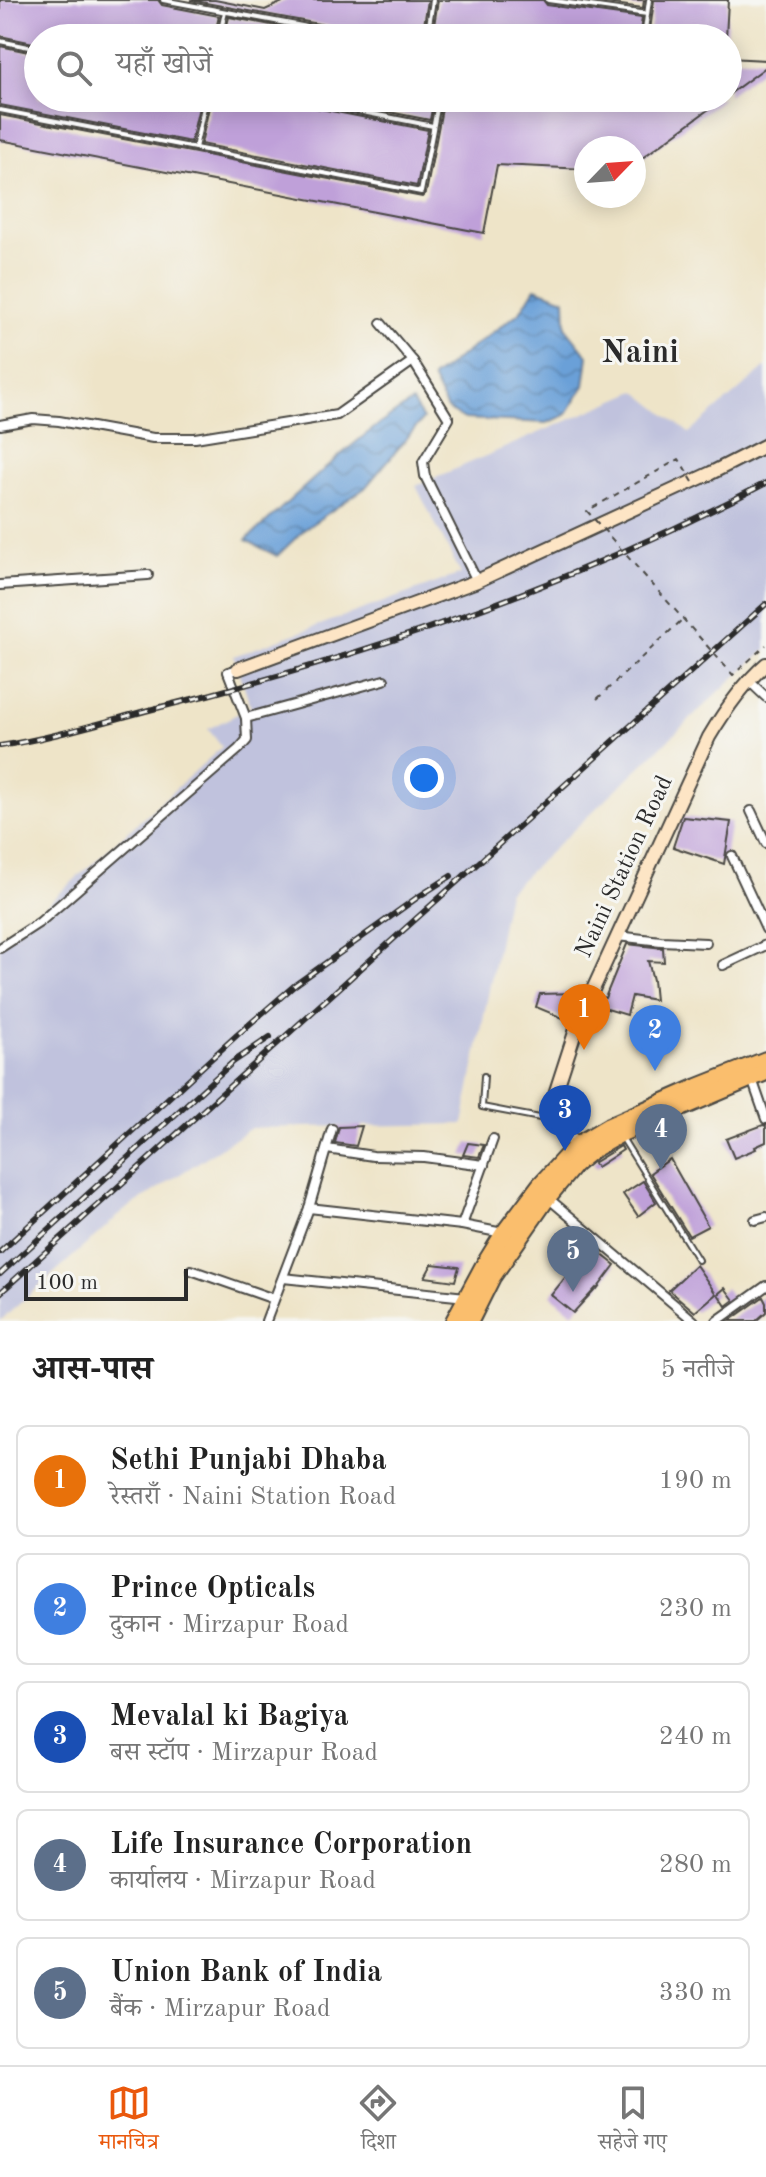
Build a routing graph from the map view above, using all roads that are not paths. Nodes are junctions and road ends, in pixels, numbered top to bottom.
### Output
1 (163, 0) edge
2 (433, 0) edge
3 (548, 0) edge
4 (649, 0) edge
5 (225, 12) junction
6 (647, 14) junction
7 (222, 24) edge
8 (290, 24) edge
9 (429, 24) edge
10 (646, 24) edge
11 (0, 41) edge
12 (24, 46) edge
13 (0, 110) edge
14 (203, 112) edge
15 (362, 112) edge
16 (436, 112) edge
17 (433, 126) junction
18 (195, 148) junction
19 (381, 323) dead end
20 (413, 361) junction
21 (0, 425) edge
22 (766, 445) edge
23 (148, 575) dead end
24 (477, 581) junction
25 (0, 585) edge
26 (766, 664) edge
27 (238, 669) joint
28 (384, 680) dead end
29 (748, 680) junction
30 (766, 697) edge
31 (246, 718) junction
32 (751, 811) dead end
33 (766, 843) edge
34 (732, 856) dead end
35 (766, 929) edge
36 (617, 936) junction
37 (706, 943) dead end
38 (766, 945) edge
39 (0, 948) edge
40 (723, 965) dead end
41 (766, 1060) edge
42 (759, 1075) edge
43 (484, 1076) dead end
44 (766, 1119) edge
45 (559, 1121) junction
46 (332, 1129) dead end
47 (620, 1134) junction
48 (493, 1139) dead end
49 (327, 1149) junction
50 (581, 1149) junction
51 (484, 1165) junction
52 (547, 1198) junction
53 (309, 1208) junction
54 (766, 1217) edge
55 (755, 1220) dead end
56 (462, 1225) junction
57 (504, 1233) junction
58 (698, 1260) dead end
59 (191, 1270) dead end
60 (283, 1278) junction
61 (766, 1286) edge
62 (466, 1297) junction
63 (274, 1299) junction
64 (266, 1321) edge
65 (454, 1321) edge
66 (470, 1321) edge
67 (694, 1321) edge
68 (717, 1321) edge

1 - 5 lane
2 - 9 lane
3 - 6 lane
4 - 6 lane
5 - 7 lane
5 - 8 lane
6 - 10 lane
11 - 12 lane
13 - 18 lane
14 - 18 lane
15 - 17 lane
16 - 17 lane
17 - 18 lane
19 - 20 street
20 - 21 street
20 - 24 street
22 - 24 street
23 - 25 street
24 - 27 street
26 - 29 street, Naini Station Road
27 - 31 street
28 - 31 street
29 - 30 street
29 - 36 street, Naini Station Road
31 - 39 street
32 - 33 street
34 - 35 street
36 - 37 street
36 - 45 street, Naini Station Road
38 - 40 street
41 - 50 highway
42 - 44 street
42 - 47 highway
43 - 45 lane
45 - 50 street
46 - 49 street
47 - 50 highway
47 - 58 lane
48 - 51 street
49 - 51 street
49 - 53 street
50 - 52 highway
50 - 57 highway
51 - 56 street
52 - 66 highway
52 - 67 street
53 - 56 street
53 - 60 street
54 - 55 street
56 - 57 street
57 - 62 highway
59 - 63 street
60 - 62 street
60 - 63 street
61 - 68 street
62 - 65 highway
63 - 64 street

